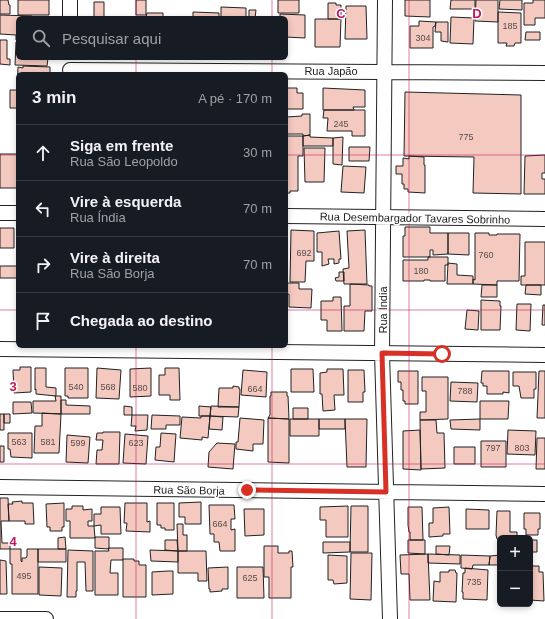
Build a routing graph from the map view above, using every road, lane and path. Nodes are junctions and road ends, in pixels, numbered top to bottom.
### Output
1 (70, 0) edge
2 (384, 0) edge
3 (70, 16) edge
4 (70, 67) edge
5 (384, 72) junction
6 (545, 73) edge
7 (0, 213) edge
8 (16, 213) edge
9 (288, 216) edge
10 (383, 217) junction
11 (545, 219) edge
12 (0, 349) edge
13 (382, 353) junction
14 (545, 355) edge
15 (0, 487) edge
16 (386, 492) junction
17 (545, 494) edge
18 (0, 619) edge
19 (46, 619) edge
20 (390, 619) edge

1 - 3 street
2 - 5 street, Rua Índia
4 - 5 street, Rua Japão
5 - 6 street, Rua Japão
5 - 10 street, Rua Índia
7 - 8 street
9 - 10 street, Rua Desembargador Tavares Sobrinho
10 - 11 street, Rua Desembargador Tavares Sobrinho
10 - 13 street, Rua Índia
12 - 13 street
13 - 14 street
13 - 16 street, Rua Índia
15 - 16 street, Rua São Borja
16 - 17 street, Rua São Borja
16 - 20 street, Rua Índia
18 - 19 street

